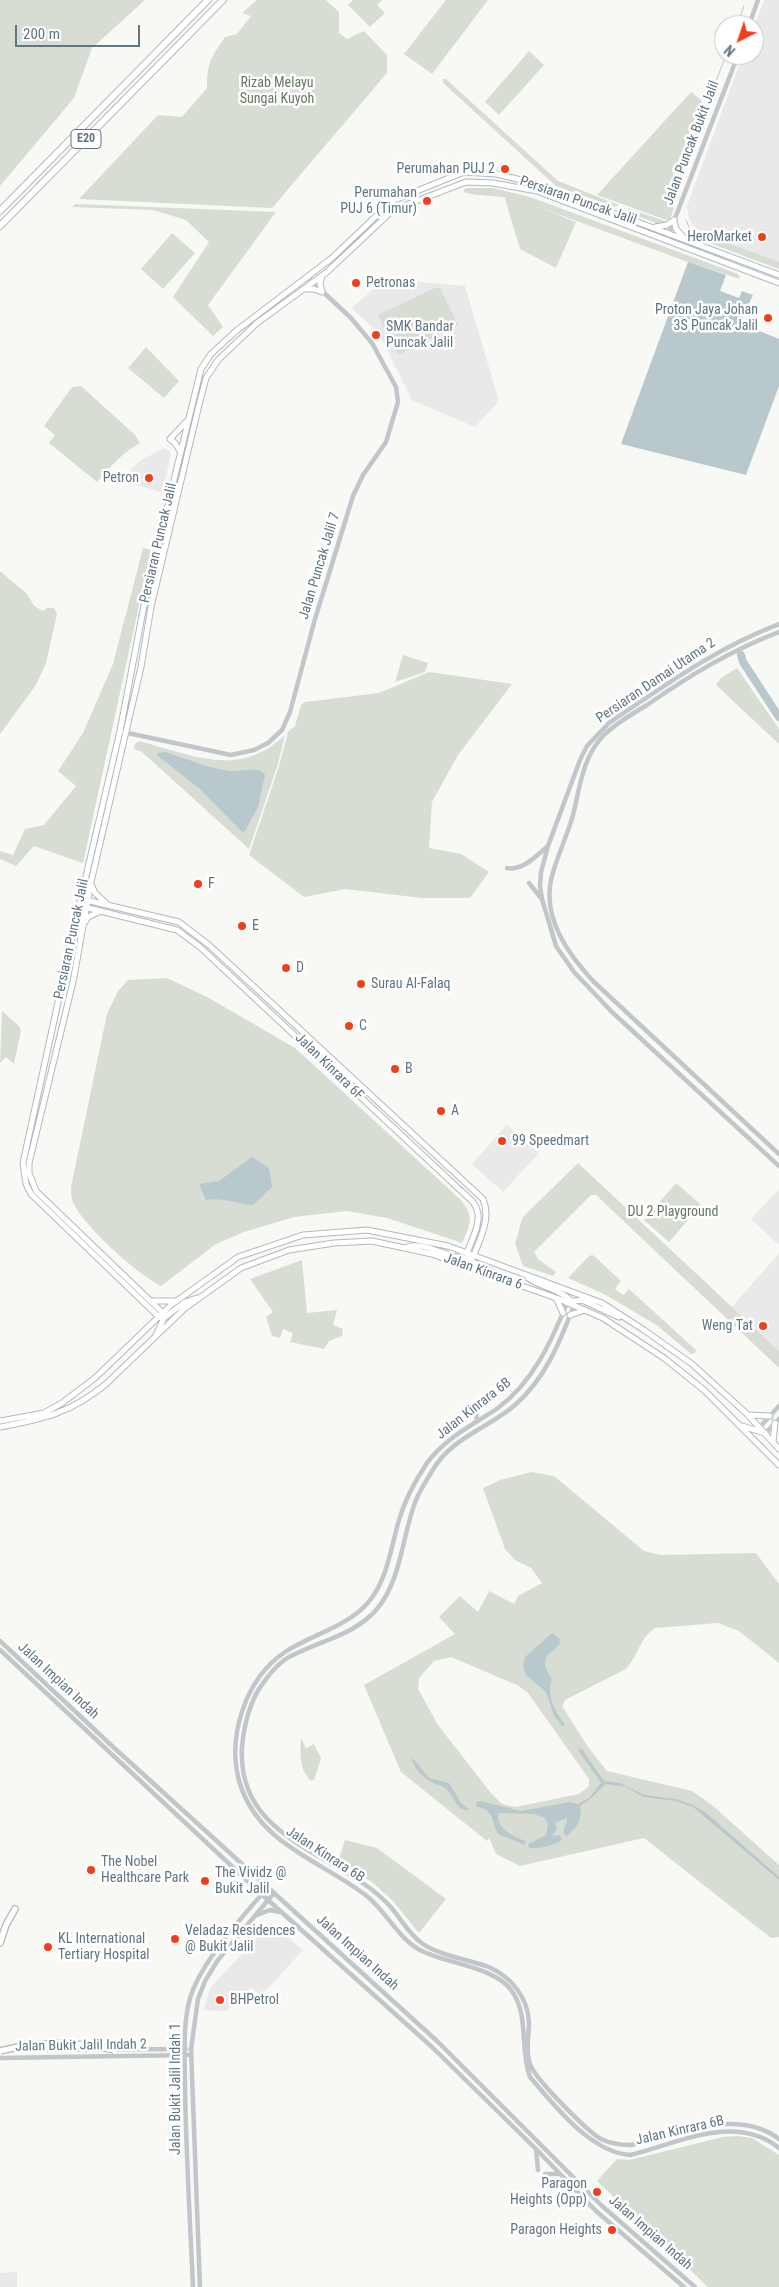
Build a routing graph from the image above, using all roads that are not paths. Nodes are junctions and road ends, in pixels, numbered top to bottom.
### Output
1 (208, 0) edge
2 (223, 0) edge
3 (758, 0) edge
4 (753, 15) edge
5 (734, 65) edge
6 (0, 211) edge
7 (674, 220) junction
8 (0, 226) edge
9 (652, 227) junction
10 (668, 236) junction
11 (687, 240) junction
12 (322, 275) junction
13 (779, 275) edge
14 (308, 277) junction
15 (779, 282) edge
16 (313, 283) junction
17 (303, 290) junction
18 (322, 292) junction
19 (188, 420) junction
20 (180, 452) junction
21 (779, 624) edge
22 (779, 632) edge
23 (123, 732) junction
24 (548, 846) junction
25 (507, 868) dead end
26 (91, 882) junction
27 (529, 882) dead end
28 (80, 898) junction
29 (542, 899) junction
30 (87, 900) junction
31 (108, 904) junction
32 (79, 906) junction
33 (86, 907) junction
34 (105, 912) junction
35 (84, 924) junction
36 (239, 972) junction
37 (233, 978) junction
38 (65, 1015) junction
39 (55, 1020) junction
40 (373, 1098) junction
41 (368, 1104) junction
42 (779, 1154) edge
43 (779, 1166) edge
44 (472, 1240) junction
45 (478, 1243) junction
46 (405, 1248) junction
47 (455, 1249) junction
48 (470, 1255) junction
49 (483, 1259) junction
50 (516, 1272) junction
51 (512, 1282) junction
52 (197, 1298) junction
53 (556, 1298) junction
54 (151, 1301) junction
55 (177, 1301) junction
56 (570, 1303) junction
57 (151, 1310) junction
58 (586, 1310) junction
59 (563, 1313) junction
60 (570, 1315) junction
61 (162, 1316) junction
62 (631, 1321) junction
63 (152, 1324) junction
64 (156, 1335) junction
65 (779, 1406) edge
66 (476, 1410) dead end
67 (747, 1414) junction
68 (770, 1416) junction
69 (483, 1417) junction
70 (492, 1420) junction
71 (0, 1421) edge
72 (477, 1421) junction
73 (777, 1421) edge
74 (739, 1424) junction
75 (0, 1427) edge
76 (761, 1431) junction
77 (773, 1442) junction
78 (762, 1446) junction
79 (779, 1449) edge
80 (779, 1465) edge
81 (0, 1641) edge
82 (0, 1650) edge
83 (268, 1887) junction
84 (274, 1893) junction
85 (262, 1894) junction
86 (268, 1900) junction
87 (15, 1909) dead end
88 (281, 1912) junction
89 (253, 1917) junction
90 (0, 1942) edge
91 (185, 2049) junction
92 (191, 2049) junction
93 (114, 2050) joint
94 (0, 2051) edge
95 (185, 2055) junction
96 (192, 2055) junction
97 (0, 2058) edge
98 (779, 2139) edge
99 (186, 2145) junction
100 (194, 2145) junction
101 (779, 2148) edge
102 (536, 2149) junction
103 (538, 2170) dead end
104 (545, 2174) dead end
105 (560, 2174) junction
106 (193, 2287) edge
107 (200, 2287) edge
108 (684, 2287) edge
109 (695, 2287) edge

1 - 6 highway, E20
2 - 8 highway, E20
3 - 4 street
5 - 7 street, Jalan Puncak Bukit Jalil
7 - 9 main road
7 - 10 street, Jalan Puncak Bukit Jalil
7 - 11 main road
9 - 10 main road, Persiaran Puncak Jalil
9 - 14 main road, Persiaran Puncak Jalil
10 - 11 main road, Persiaran Puncak Jalil
10 - 12 main road, Persiaran Puncak Jalil
10 - 15 main road, Persiaran Puncak Jalil
11 - 13 main road, Persiaran Puncak Jalil
12 - 16 main road, Persiaran Puncak Jalil
12 - 18 main road
14 - 16 street, Jalan Puncak Jalil 7
14 - 19 main road, Persiaran Puncak Jalil
16 - 17 main road, Persiaran Puncak Jalil
16 - 18 street, Jalan Puncak Jalil 7
17 - 18 main road
17 - 23 main road, Persiaran Puncak Jalil
18 - 23 street, Jalan Puncak Jalil 7
19 - 20 main road, Persiaran Puncak Jalil
19 - 20 main road
20 - 23 main road, Persiaran Puncak Jalil
21 - 24 street, Persiaran Damai Utama 2
22 - 42 street, Persiaran Damai Utama 2
23 - 26 main road, Persiaran Puncak Jalil
23 - 28 main road, Persiaran Puncak Jalil
24 - 25 street
24 - 29 street, Persiaran Damai Utama 2
26 - 30 main road, Persiaran Puncak Jalil
26 - 31 main road
27 - 29 street
28 - 30 main road, Jalan Kinrara 6F
28 - 32 main road, Persiaran Puncak Jalil
29 - 43 street, Persiaran Damai Utama 2
30 - 31 main road, Jalan Kinrara 6F
30 - 33 main road, Persiaran Puncak Jalil
31 - 36 main road, Jalan Kinrara 6F
32 - 33 main road, Jalan Kinrara 6F
32 - 39 main road, Persiaran Puncak Jalil
33 - 34 main road, Jalan Kinrara 6F
33 - 35 main road, Persiaran Puncak Jalil
34 - 35 main road
34 - 37 main road, Jalan Kinrara 6F
35 - 38 main road, Persiaran Puncak Jalil
36 - 37 main road
36 - 40 main road, Jalan Kinrara 6F
37 - 41 main road, Jalan Kinrara 6F
38 - 39 main road
38 - 54 main road, Persiaran Puncak Jalil
39 - 57 main road, Persiaran Puncak Jalil
40 - 41 main road
40 - 45 main road, Jalan Kinrara 6F
41 - 44 main road, Jalan Kinrara 6F
44 - 47 main road
44 - 48 main road, Jalan Kinrara 6F
45 - 48 main road, Jalan Kinrara 6F
45 - 49 main road
46 - 48 main road
46 - 51 main road, Jalan Kinrara 6
46 - 52 main road, Jalan Kinrara 6
47 - 48 main road, Jalan Kinrara 6
47 - 55 main road, Jalan Kinrara 6
48 - 49 main road, Jalan Kinrara 6
48 - 51 main road
49 - 50 main road, Jalan Kinrara 6
50 - 56 main road
50 - 62 main road, Jalan Kinrara 6
51 - 53 main road, Jalan Kinrara 6
52 - 61 main road
52 - 64 main road, Jalan Kinrara 6
53 - 56 main road, Jalan Kinrara 6
53 - 59 main road
54 - 55 main road
54 - 61 main road, Persiaran Puncak Jalil
55 - 61 main road, Jalan Kinrara 6
56 - 58 main road, Jalan Kinrara 6
56 - 59 street, Jalan Kinrara 6B
56 - 60 street, Jalan Kinrara 6B
56 - 62 main road
57 - 61 main road, Persiaran Puncak Jalil
57 - 63 main road
58 - 60 main road
58 - 74 main road, Jalan Kinrara 6
59 - 69 street, Jalan Kinrara 6B
60 - 70 street, Jalan Kinrara 6B
61 - 63 main road
61 - 64 main road
62 - 67 main road, Jalan Kinrara 6
63 - 71 main road
64 - 75 main road
65 - 68 street
66 - 72 street
67 - 68 main road
67 - 76 main road, Jalan Kinrara 6
68 - 76 street
69 - 70 street
69 - 72 street, Jalan Kinrara 6B
70 - 98 street, Jalan Kinrara 6B
72 - 101 street, Jalan Kinrara 6B
73 - 76 street
73 - 77 main road
74 - 76 main road
74 - 78 main road, Jalan Kinrara 6
76 - 77 main road, Jalan Kinrara 6
76 - 78 main road
77 - 79 main road, Jalan Kinrara 6
78 - 80 main road, Jalan Kinrara 6
81 - 83 street, Jalan Impian Indah
82 - 85 street, Jalan Impian Indah
83 - 84 street, Jalan Impian Indah
83 - 85 street, Jalan Bukit Jalil Indah 1
84 - 86 street, Jalan Bukit Jalil Indah 1
84 - 109 street, Jalan Impian Indah
85 - 86 street, Jalan Impian Indah
85 - 91 street, Jalan Bukit Jalil Indah 1
86 - 88 street, Jalan Impian Indah
86 - 89 street, Jalan Bukit Jalil Indah 1
87 - 90 highway
88 - 89 street
88 - 102 street, Jalan Impian Indah
89 - 92 street, Jalan Bukit Jalil Indah 1
91 - 92 street, Jalan Bukit Jalil Indah 2
91 - 93 street, Jalan Bukit Jalil Indah 2
91 - 95 street, Jalan Bukit Jalil Indah 1
92 - 96 street, Jalan Bukit Jalil Indah 1
93 - 94 highway, bridge
95 - 96 street, Jalan Bukit Jalil Indah 2
95 - 97 street, Jalan Bukit Jalil Indah 2
95 - 99 street, Jalan Bukit Jalil Indah 1
96 - 100 street, Jalan Bukit Jalil Indah 1
99 - 100 street
99 - 106 street, Jalan Bukit Jalil Indah 1
100 - 107 street, Jalan Bukit Jalil Indah 1
102 - 103 street
102 - 105 street, Jalan Impian Indah
104 - 105 street
105 - 108 street, Jalan Impian Indah

